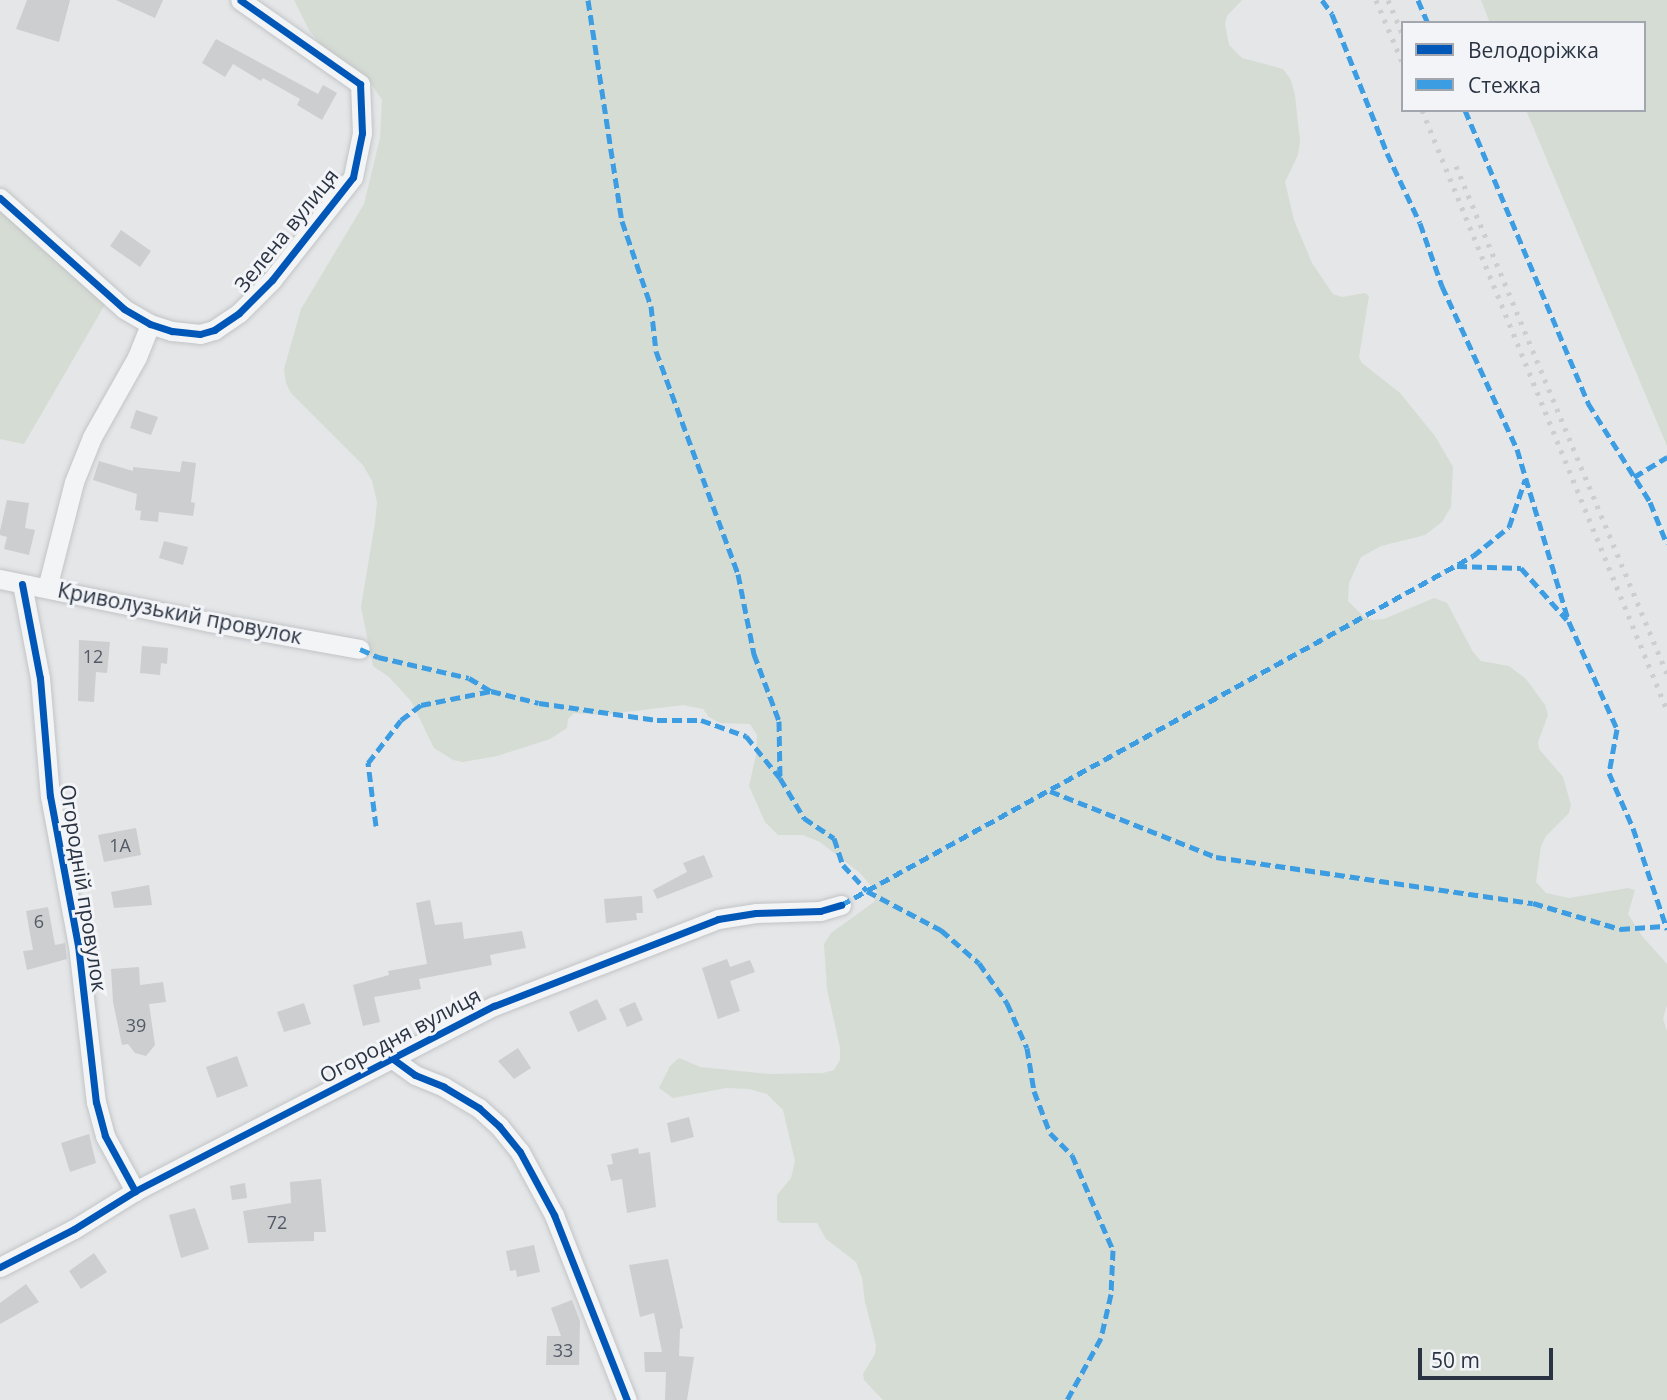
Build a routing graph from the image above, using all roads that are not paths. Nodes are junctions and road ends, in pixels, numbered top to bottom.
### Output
1 (240, 0) edge
2 (0, 198) edge
3 (150, 324) junction
4 (0, 579) edge
5 (22, 584) junction
6 (47, 588) junction
7 (360, 649) dead end
8 (841, 905) dead end
9 (393, 1059) junction
10 (135, 1191) junction
11 (0, 1267) edge
12 (627, 1400) edge

1 - 3 street, Зелена вулиця
2 - 3 street, Зелена вулиця
3 - 6 street
4 - 5 street, Криволузький провулок
5 - 6 street, Криволузький провулок
5 - 10 street, Огородній провулок
6 - 7 street, Криволузький провулок
8 - 9 street, Огородня вулиця
9 - 10 street, Огородня вулиця
9 - 12 street
10 - 11 street, Огородня вулиця

